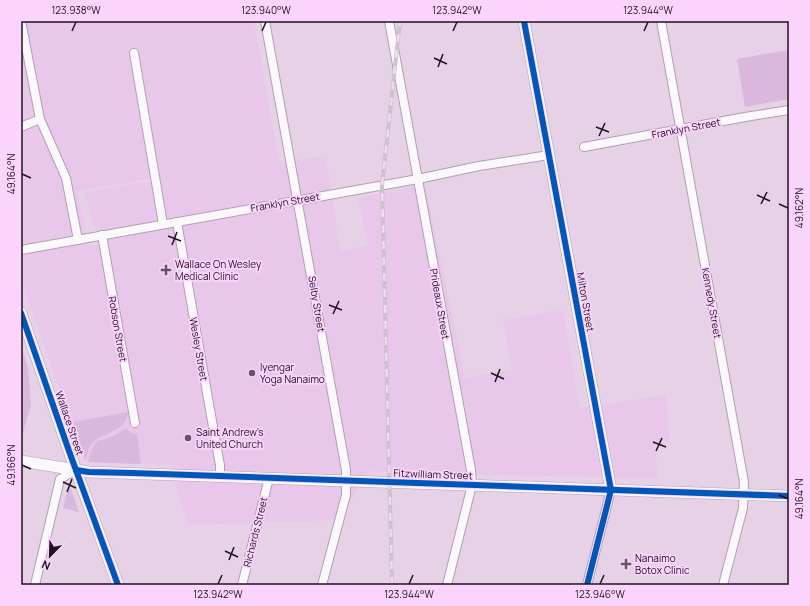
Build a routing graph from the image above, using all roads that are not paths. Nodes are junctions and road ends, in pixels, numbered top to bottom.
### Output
1 (21, 21) edge
2 (265, 21) edge
3 (389, 21) edge
4 (524, 21) edge
5 (661, 21) edge
6 (134, 53) dead end
7 (789, 110) edge
8 (40, 119) junction
9 (21, 127) edge
10 (681, 129) junction
11 (584, 147) dead end
12 (549, 155) junction
13 (418, 179) junction
14 (298, 200) junction
15 (177, 222) junction
16 (163, 224) junction
17 (102, 236) junction
18 (78, 240) junction
19 (21, 250) edge
20 (21, 313) edge
21 (135, 423) dead end
22 (21, 461) edge
23 (76, 470) junction
24 (220, 476) junction
25 (269, 478) junction
26 (347, 481) junction
27 (472, 485) junction
28 (610, 490) junction
29 (744, 495) junction
30 (789, 496) edge
31 (34, 585) edge
32 (118, 585) edge
33 (242, 585) edge
34 (322, 585) edge
35 (447, 585) edge
36 (587, 585) edge
37 (723, 585) edge

1 - 8 street
2 - 14 street, Selby Street
3 - 13 street, Prideaux Street
4 - 12 street, Milton Street
5 - 10 street, Kennedy Street
6 - 16 street
7 - 10 street, Franklyn Street
8 - 9 street
8 - 18 street
10 - 11 street, Franklyn Street
10 - 29 street, Kennedy Street
12 - 13 street, Franklyn Street
12 - 28 street, Milton Street
13 - 14 street, Franklyn Street
13 - 27 street, Prideaux Street
14 - 15 street, Franklyn Street
14 - 26 street, Selby Street
15 - 16 street, Franklyn Street
15 - 24 street, Wesley Street
16 - 17 street, Franklyn Street
17 - 18 street, Franklyn Street
17 - 21 street, Robson Street
18 - 19 street, Franklyn Street
20 - 23 street, Wallace Street
22 - 23 street, Fitzwilliam Street
23 - 24 street, Fitzwilliam Street
23 - 31 street
23 - 32 street, Wallace Street
24 - 25 street, Fitzwilliam Street
25 - 26 street, Fitzwilliam Street
25 - 33 street, Richards Street
26 - 27 street, Fitzwilliam Street
26 - 34 street, Selby Street
27 - 28 street, Fitzwilliam Street
27 - 35 street, Prideaux Street
28 - 29 street, Fitzwilliam Street
28 - 36 street, Milton Street
29 - 30 street, Fitzwilliam Street
29 - 37 street, Kennedy Street

